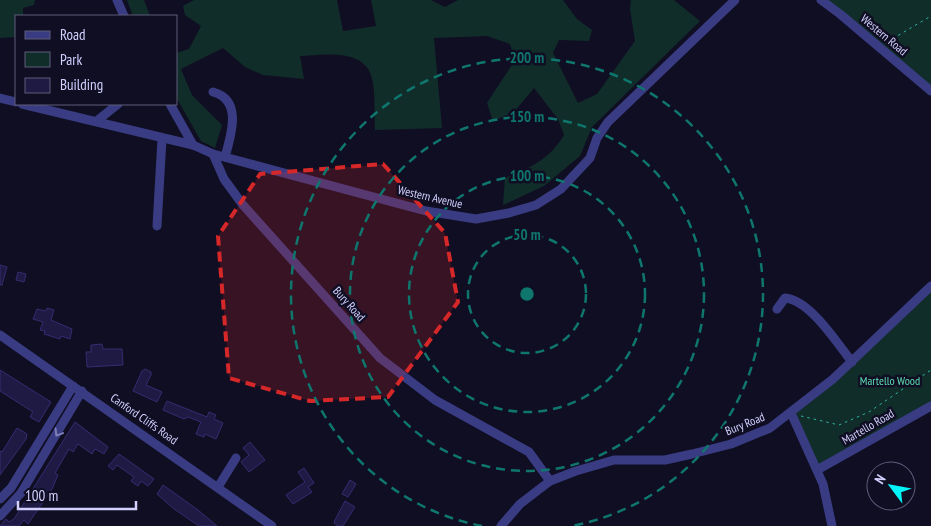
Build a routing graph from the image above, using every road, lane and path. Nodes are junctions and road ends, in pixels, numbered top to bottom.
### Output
1 (116, 0) edge
2 (735, 0) edge
3 (820, 0) edge
4 (124, 15) edge
5 (931, 16) edge
6 (879, 47) junction
7 (931, 91) edge
8 (213, 92) dead end
9 (0, 98) edge
10 (15, 102) edge
11 (26, 105) edge
12 (117, 105) edge
13 (171, 105) edge
14 (98, 120) junction
15 (162, 139) junction
16 (193, 145) junction
17 (213, 154) junction
18 (225, 157) junction
19 (157, 226) dead end
20 (931, 286) edge
21 (777, 309) dead end
22 (0, 335) edge
23 (852, 362) junction
24 (931, 370) edge
25 (78, 388) junction
26 (931, 406) edge
27 (791, 413) junction
28 (236, 458) dead end
29 (816, 470) junction
30 (550, 481) junction
31 (218, 487) junction
32 (0, 499) edge
33 (0, 516) edge
34 (272, 526) edge
35 (501, 526) edge
36 (832, 526) edge

1 - 4 street
2 - 18 street, Western Avenue
3 - 6 street, Western Road
5 - 6 path
6 - 7 street, Western Road
8 - 18 street
9 - 10 street
11 - 14 street
12 - 14 street
13 - 16 street
14 - 15 street
15 - 16 street
15 - 19 street
16 - 17 street
17 - 18 street, Western Avenue
17 - 30 street, Bury Road
20 - 23 street, Bury Road
21 - 23 street
22 - 25 street, Canford Cliffs Road
23 - 27 street, Bury Road
24 - 27 path
25 - 31 street, Canford Cliffs Road
25 - 32 street
25 -> 33 street
26 - 29 street, Martello Road
27 - 29 street
27 - 30 street, Bury Road
28 - 31 street
29 - 36 street
30 - 35 street, Bury Road
31 - 34 street, Canford Cliffs Road

